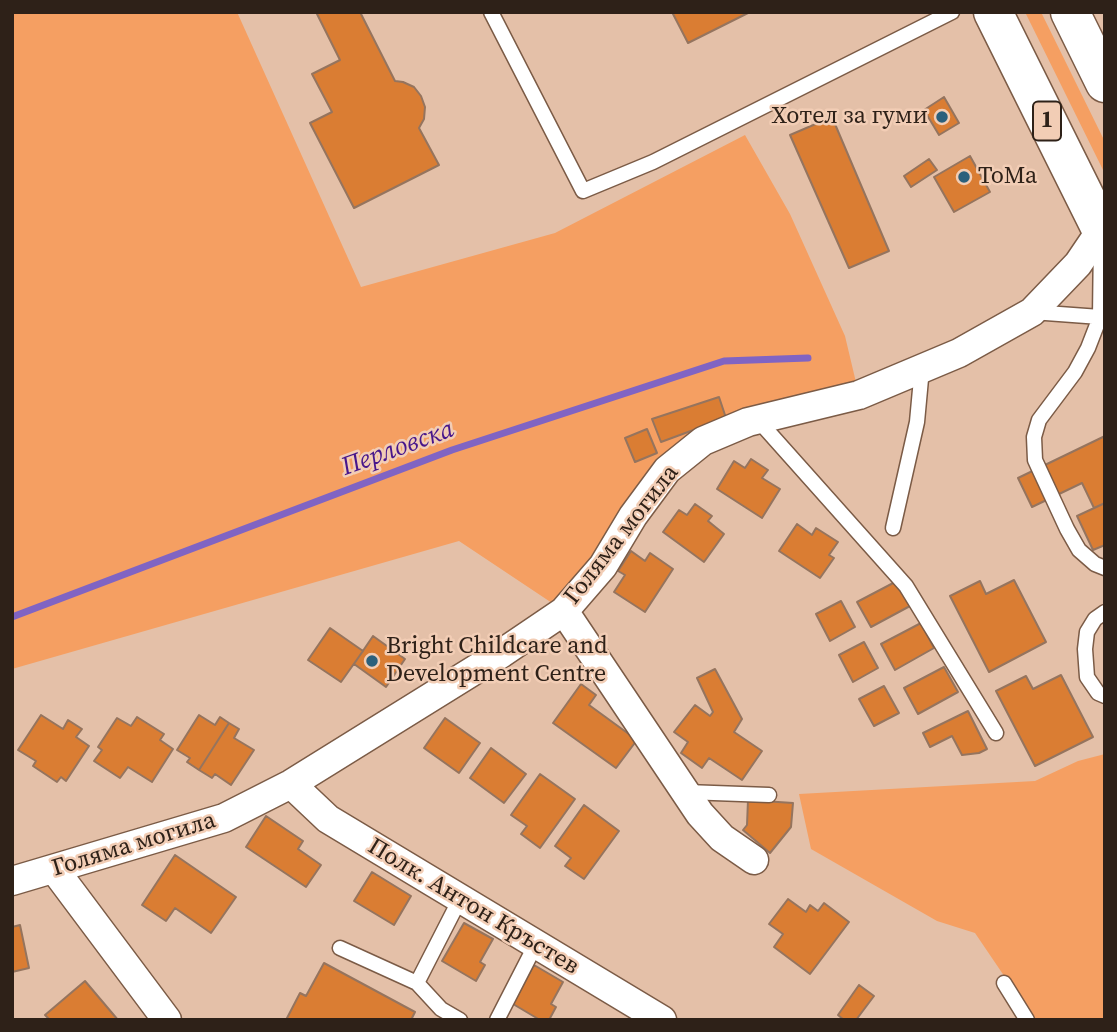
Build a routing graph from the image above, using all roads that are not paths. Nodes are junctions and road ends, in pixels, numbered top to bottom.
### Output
1 (491, 12) edge
2 (953, 12) edge
3 (993, 12) edge
4 (1070, 12) edge
5 (1105, 83) edge
6 (1103, 233) edge
7 (1032, 313) junction
8 (1102, 322) edge
9 (922, 368) junction
10 (757, 419) junction
11 (893, 528) dead end
12 (1105, 568) edge
13 (564, 611) junction
14 (1105, 612) edge
15 (1105, 696) edge
16 (996, 733) dead end
17 (292, 784) junction
18 (684, 792) junction
19 (769, 795) dead end
20 (754, 860) dead end
21 (54, 869) junction
22 (12, 881) edge
23 (460, 899) junction
24 (536, 944) junction
25 (340, 948) dead end
26 (1004, 983) dead end
27 (417, 984) junction
28 (167, 1020) edge
29 (460, 1020) edge
30 (497, 1020) edge
31 (662, 1020) edge
32 (1027, 1020) edge

1 - 2 lane
3 - 6 highway, 1
4 - 5 highway
6 - 7 street, Голяма могила
6 - 8 lane
7 - 8 lane
7 - 9 street, Голяма могила
8 - 12 lane
9 - 10 street, Голяма могила
9 - 11 lane
10 - 13 street, Голяма могила
10 - 16 lane
13 - 17 street, Голяма могила
13 - 18 street
14 - 15 lane
17 - 21 street, Голяма могила
17 - 23 street, Полк. Антон Кръстев
18 - 19 lane
18 - 20 street
21 - 22 street, Голяма могила
21 - 28 street
23 - 24 street, Полк. Антон Кръстев
23 - 27 lane
24 - 30 lane
24 - 31 street, Полк. Антон Кръстев
25 - 27 lane
26 - 32 lane
27 - 29 lane

